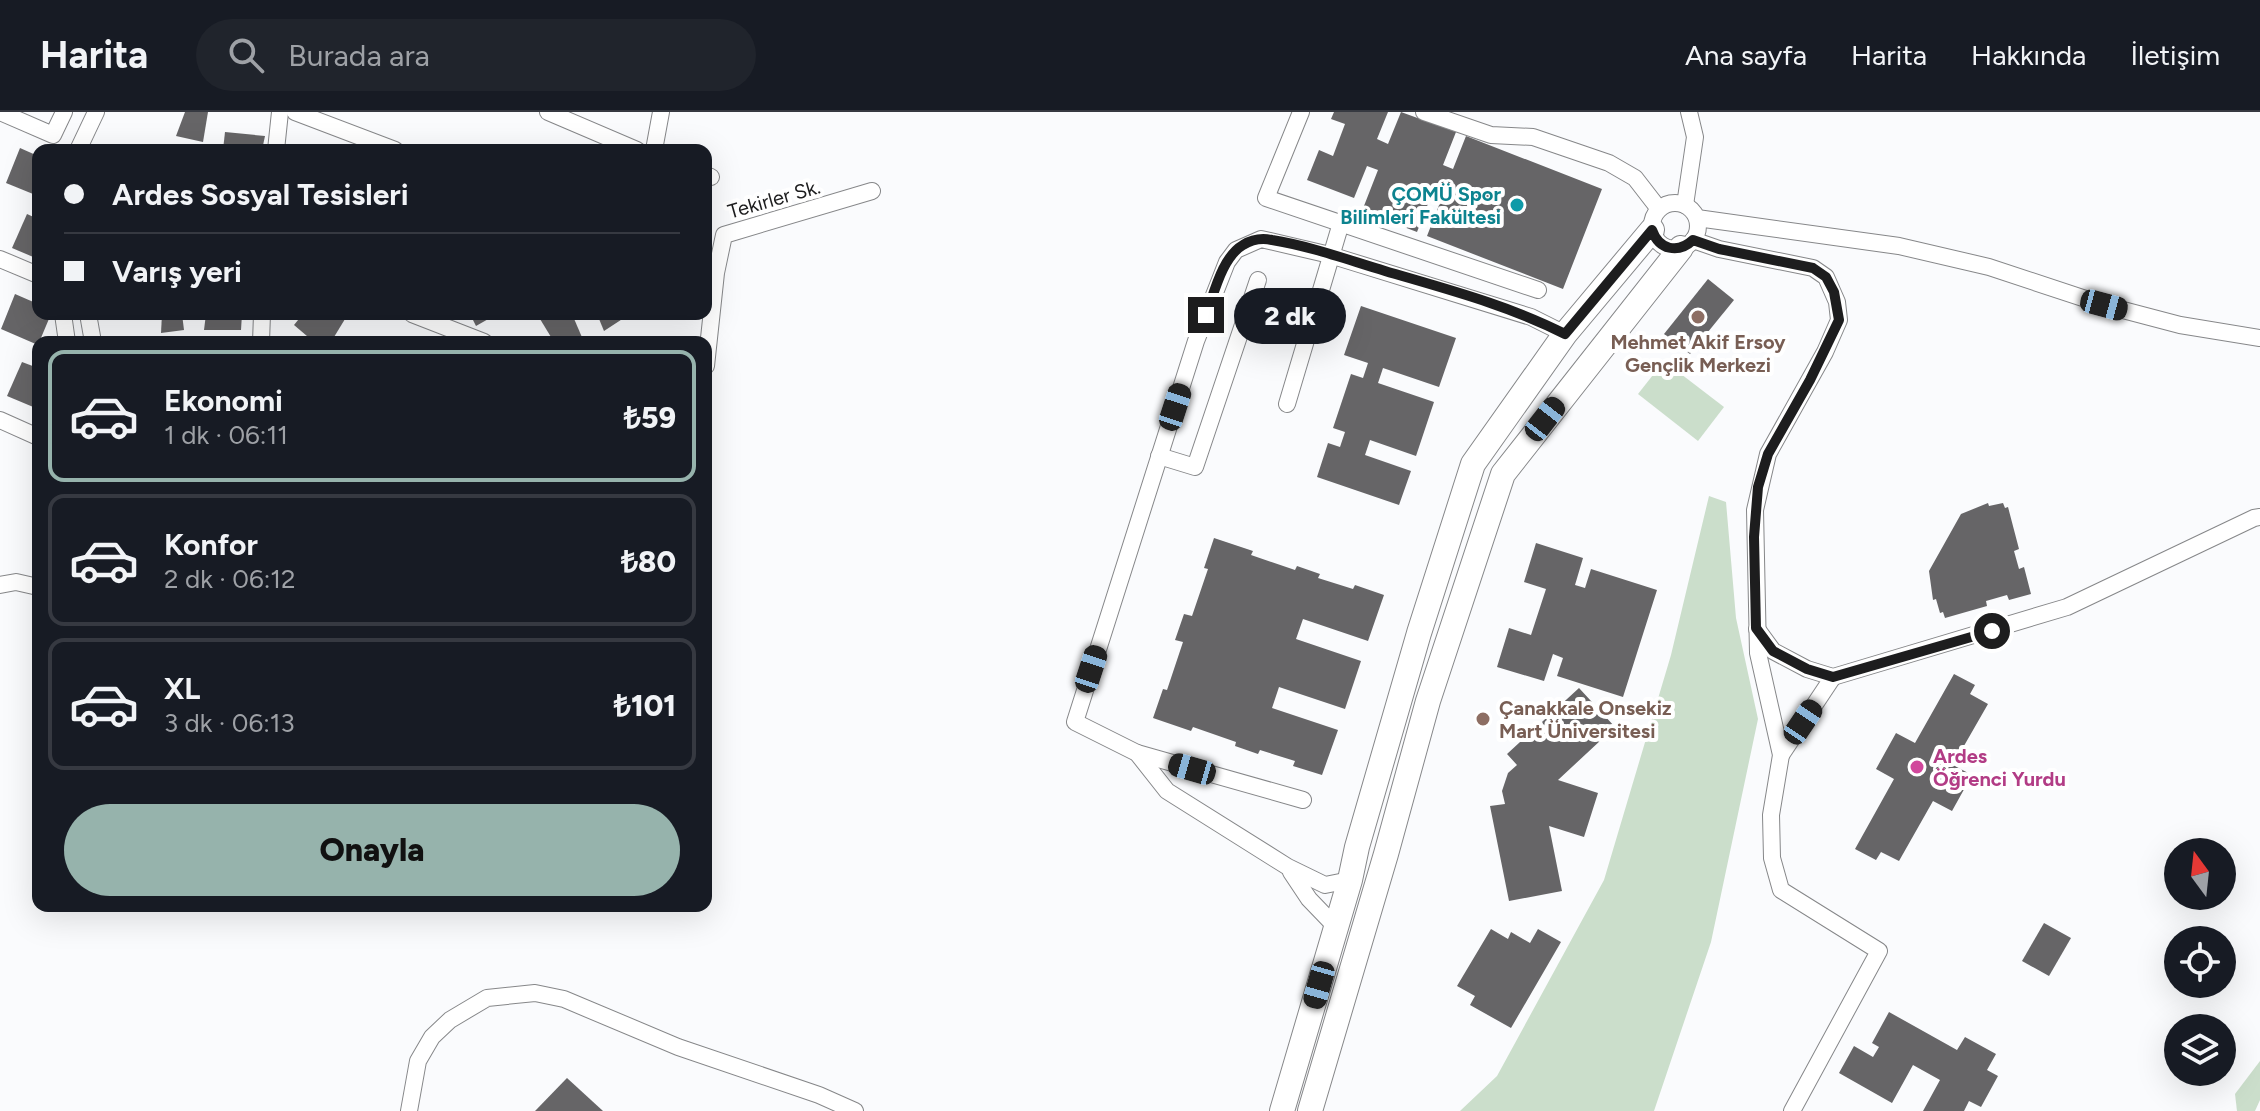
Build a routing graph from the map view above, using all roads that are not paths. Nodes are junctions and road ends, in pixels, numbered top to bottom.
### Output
1 (0, 112) edge
2 (64, 112) edge
3 (96, 112) edge
4 (280, 112) edge
5 (295, 112) edge
6 (548, 112) edge
7 (661, 112) edge
8 (1301, 112) edge
9 (1424, 112) edge
10 (1689, 112) edge
11 (81, 144) edge
12 (277, 144) edge
13 (379, 144) edge
14 (623, 144) edge
15 (655, 144) edge
16 (872, 191) dead end
17 (1691, 212) junction
18 (1655, 220) junction
19 (1341, 223) junction
20 (1687, 244) junction
21 (1330, 255) junction
22 (0, 259) edge
23 (712, 268) edge
24 (32, 272) edge
25 (1258, 280) dead end
26 (1538, 290) dead end
27 (427, 320) edge
28 (1565, 334) junction
29 (469, 336) edge
30 (2260, 338) edge
31 (1287, 404) dead end
32 (0, 420) edge
33 (32, 434) edge
34 (1159, 456) junction
35 (2260, 517) edge
36 (0, 585) edge
37 (32, 586) edge
38 (1756, 628) junction
39 (1833, 677) junction
40 (1137, 753) junction
41 (1781, 755) junction
42 (1303, 800) dead end
43 (1288, 867) junction
44 (1350, 880) junction
45 (1377, 881) junction
46 (1335, 926) junction
47 (1360, 937) junction
48 (409, 1111) edge
49 (416, 1111) edge
50 (841, 1111) edge
51 (855, 1111) edge
52 (1282, 1111) edge
53 (1310, 1111) edge
54 (1792, 1111) edge

1 - 2 street
3 - 11 street
4 - 12 street
5 - 13 street
6 - 14 street
7 - 15 street
8 - 19 street
9 - 18 street
10 - 17 street
16 - 23 street, Tekirler Sk.
17 - 18 street
17 - 20 street
17 - 30 street
18 - 20 street
18 - 28 street
19 - 21 street
19 - 26 street
20 - 38 street
20 - 45 street
21 - 28 street
21 - 31 street
21 - 34 street
22 - 24 street
25 - 34 street
27 - 29 street
28 - 44 street
32 - 33 street
34 - 40 street
35 - 39 street
36 - 37 street
38 - 39 street
38 - 41 street
39 - 41 street
40 - 42 street
40 - 43 street
41 - 54 street
43 - 44 street
43 - 46 street
44 - 45 street
44 - 46 street
45 - 47 street
46 - 47 street
46 - 52 street
47 - 53 street
48 - 51 street
49 - 50 street

